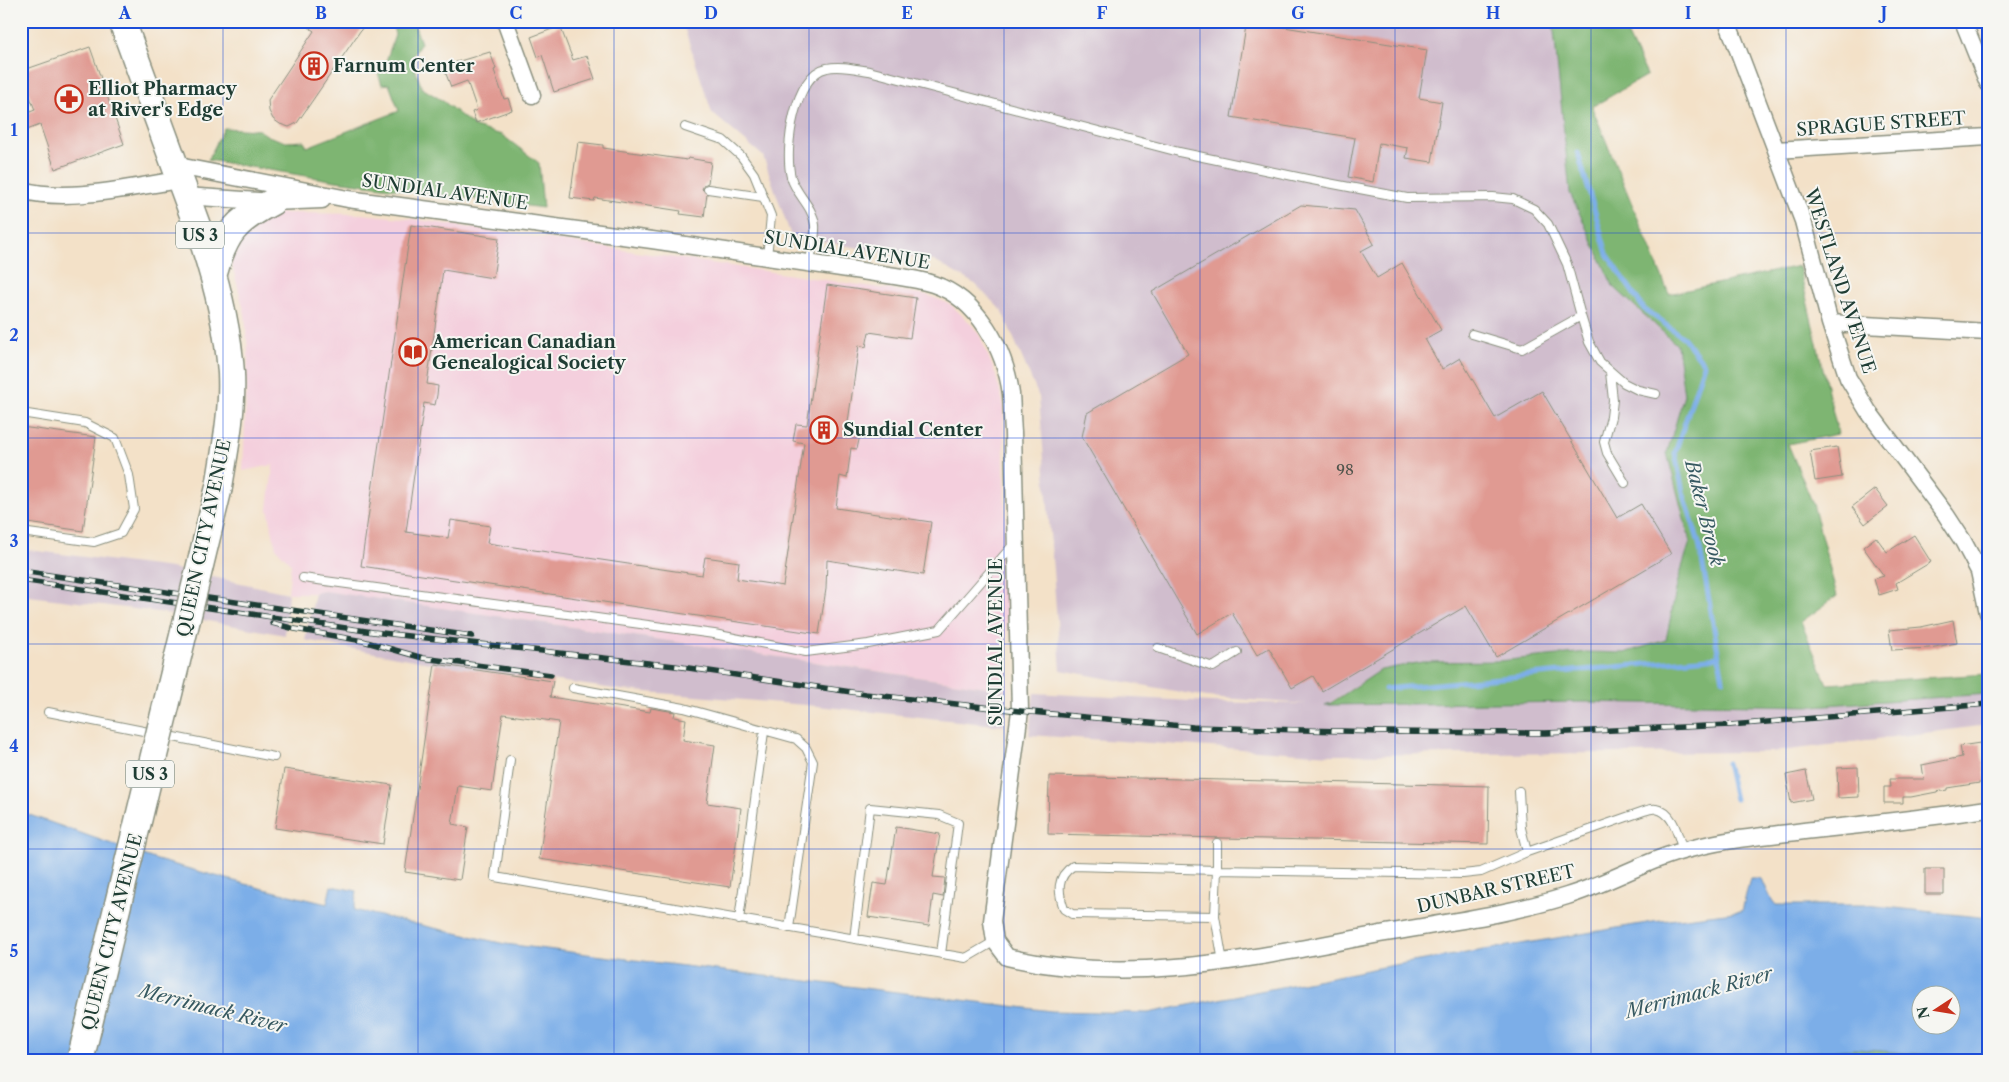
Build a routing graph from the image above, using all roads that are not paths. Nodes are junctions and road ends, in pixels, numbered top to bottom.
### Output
1 (122, 21) edge
2 (505, 21) edge
3 (1727, 21) edge
4 (1963, 21) edge
5 (1988, 83) edge
6 (532, 95) dead end
7 (685, 127) dead end
8 (1988, 137) edge
9 (1776, 150) junction
10 (179, 180) junction
11 (708, 189) dead end
12 (21, 190) edge
13 (763, 197) junction
14 (348, 199) junction
15 (272, 202) junction
16 (767, 257) junction
17 (809, 263) junction
18 (214, 273) junction
19 (1580, 316) junction
20 (1830, 322) junction
21 (1988, 332) edge
22 (1472, 334) dead end
23 (1610, 372) junction
24 (1656, 394) dead end
25 (21, 413) edge
26 (1625, 483) dead end
27 (21, 532) edge
28 (1016, 541) junction
29 (1984, 570) edge
30 (303, 578) dead end
31 (1988, 613) edge
32 (1158, 648) dead end
33 (1237, 652) dead end
34 (573, 688) dead end
35 (48, 712) dead end
36 (764, 732) junction
37 (274, 757) dead end
38 (510, 760) dead end
39 (1519, 790) dead end
40 (1988, 809) edge
41 (1217, 843) dead end
42 (1683, 851) junction
43 (1527, 852) junction
44 (1217, 870) junction
45 (1215, 916) junction
46 (740, 920) junction
47 (789, 928) junction
48 (854, 939) junction
49 (996, 941) junction
50 (941, 954) junction
51 (1007, 957) joint
52 (1224, 962) junction
53 (80, 1061) edge

1 - 10 main road, QUEEN CITY AVENUE / US 3
2 - 6 street
3 - 9 street, WESTLAND AVENUE
4 - 5 street
7 - 13 lane
8 - 9 street, SPRAGUE STREET
9 - 20 street, WESTLAND AVENUE
10 - 12 street
10 - 14 street, SUNDIAL AVENUE
10 - 15 street, SUNDIAL AVENUE
10 - 18 main road, QUEEN CITY AVENUE / US 3
11 - 13 lane
13 - 16 lane
14 - 15 street, SUNDIAL AVENUE
14 - 16 street, SUNDIAL AVENUE
15 - 18 main road
16 - 17 street, SUNDIAL AVENUE
17 - 19 lane
17 - 28 street, SUNDIAL AVENUE
18 - 53 main road, QUEEN CITY AVENUE / US 3, bridge
19 - 22 lane
19 - 23 lane
20 - 21 street
20 - 29 street, WESTLAND AVENUE
23 - 24 lane
23 - 26 lane
25 - 27 lane
28 - 30 lane
28 - 49 street, SUNDIAL AVENUE
29 - 31 street, WESTLAND AVENUE
32 - 33 lane
34 - 36 lane
35 - 37 lane
36 - 46 lane
36 - 47 lane
38 - 46 lane
39 - 43 lane
40 - 42 street, DUNBAR STREET
41 - 44 lane
42 - 43 lane
42 - 52 street, DUNBAR STREET
43 - 44 lane
44 - 45 lane
44 - 45 lane
45 - 52 lane
46 - 47 lane
47 - 48 lane
48 - 50 lane
48 - 50 lane
49 - 50 lane
49 - 51 street, SUNDIAL AVENUE
51 - 52 street, DUNBAR STREET

